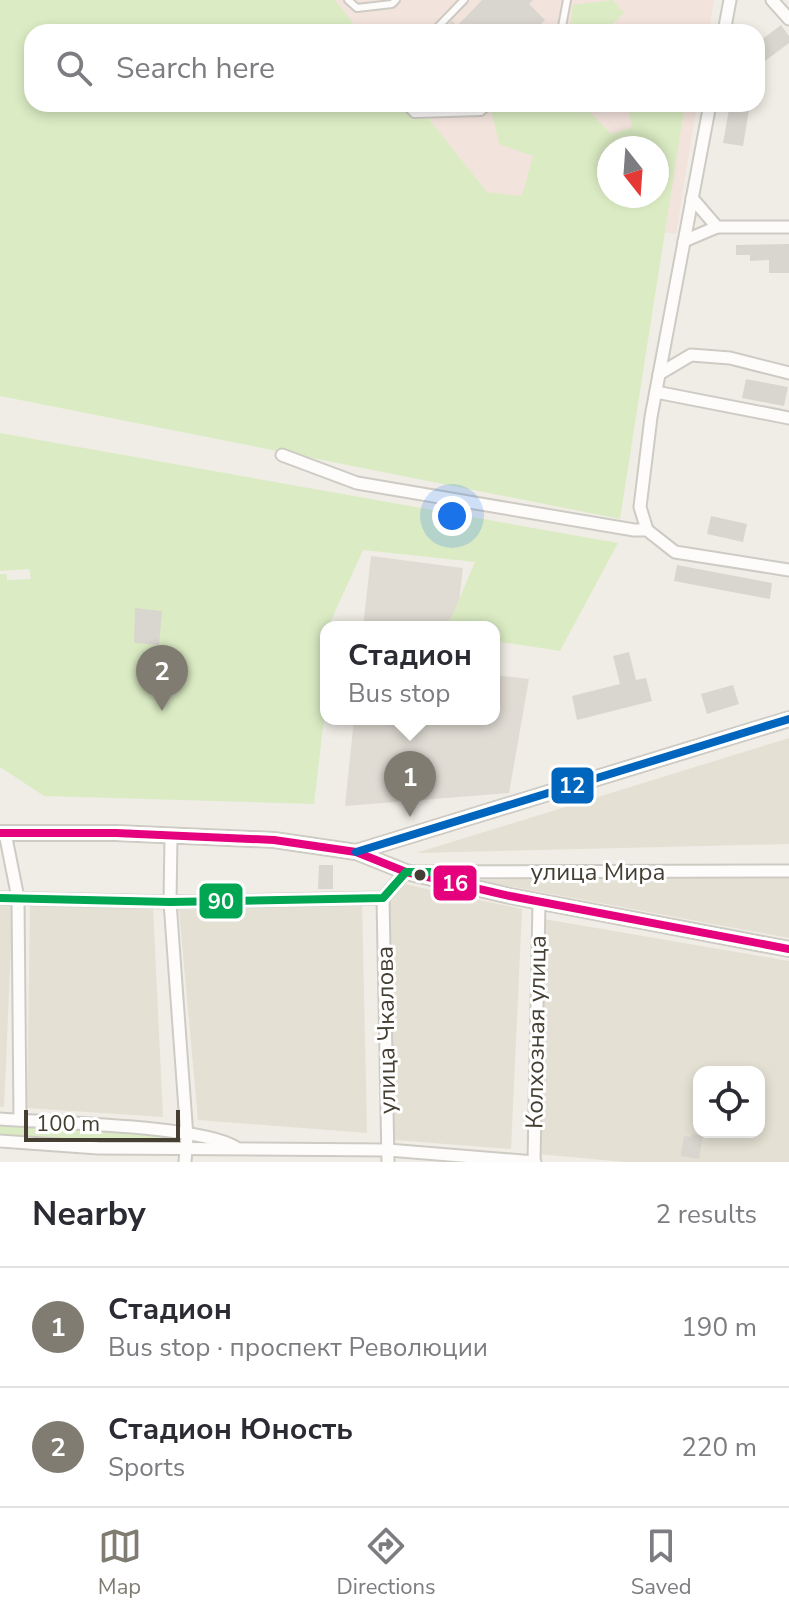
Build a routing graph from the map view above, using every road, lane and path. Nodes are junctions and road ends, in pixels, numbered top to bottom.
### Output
1 (348, 0) edge
2 (396, 0) edge
3 (464, 0) edge
4 (567, 0) edge
5 (730, 0) edge
6 (772, 0) edge
7 (789, 19) edge
8 (441, 24) edge
9 (562, 24) edge
10 (726, 24) edge
11 (412, 112) edge
12 (481, 112) edge
13 (708, 112) edge
14 (692, 198) junction
15 (717, 227) junction
16 (789, 227) edge
17 (684, 241) junction
18 (789, 373) edge
19 (659, 374) junction
20 (656, 392) junction
21 (789, 418) edge
22 (282, 455) dead end
23 (647, 530) junction
24 (789, 570) edge
25 (789, 719) edge
26 (3, 833) edge
27 (171, 837) junction
28 (356, 852) junction
29 (789, 871) edge
30 (406, 872) junction
31 (0, 898) edge
32 (18, 898) junction
33 (383, 898) junction
34 (170, 902) junction
35 (539, 902) junction
36 (789, 949) edge
37 (0, 1119) edge
38 (20, 1120) junction
39 (187, 1134) junction
40 (0, 1141) edge
41 (235, 1147) junction
42 (184, 1156) edge
43 (388, 1156) edge
44 (534, 1162) edge

1 - 2 lane
3 - 8 lane
4 - 9 lane
5 - 10 street
6 - 7 street
11 - 12 lane
13 - 14 street
14 - 15 street
14 - 17 street
15 - 16 street
15 - 17 street
17 - 19 street
18 - 19 street
19 - 20 street
20 - 21 street
20 - 23 street
22 - 23 street
23 - 24 street
25 - 28 street
26 - 27 street
26 - 32 street
27 - 28 street
27 - 34 street
28 - 30 street
29 - 30 street, улица Мира
30 - 33 street
30 - 35 street
31 - 32 street
32 - 34 street
32 - 38 street
33 - 34 street
33 - 43 street, улица Чкалова
34 - 39 street
35 - 36 street
35 - 44 street, Колхозная улица
37 - 38 street
38 - 39 street
39 - 41 street
39 - 42 street
40 - 42 street
41 - 42 street
41 - 43 street
43 - 44 street

